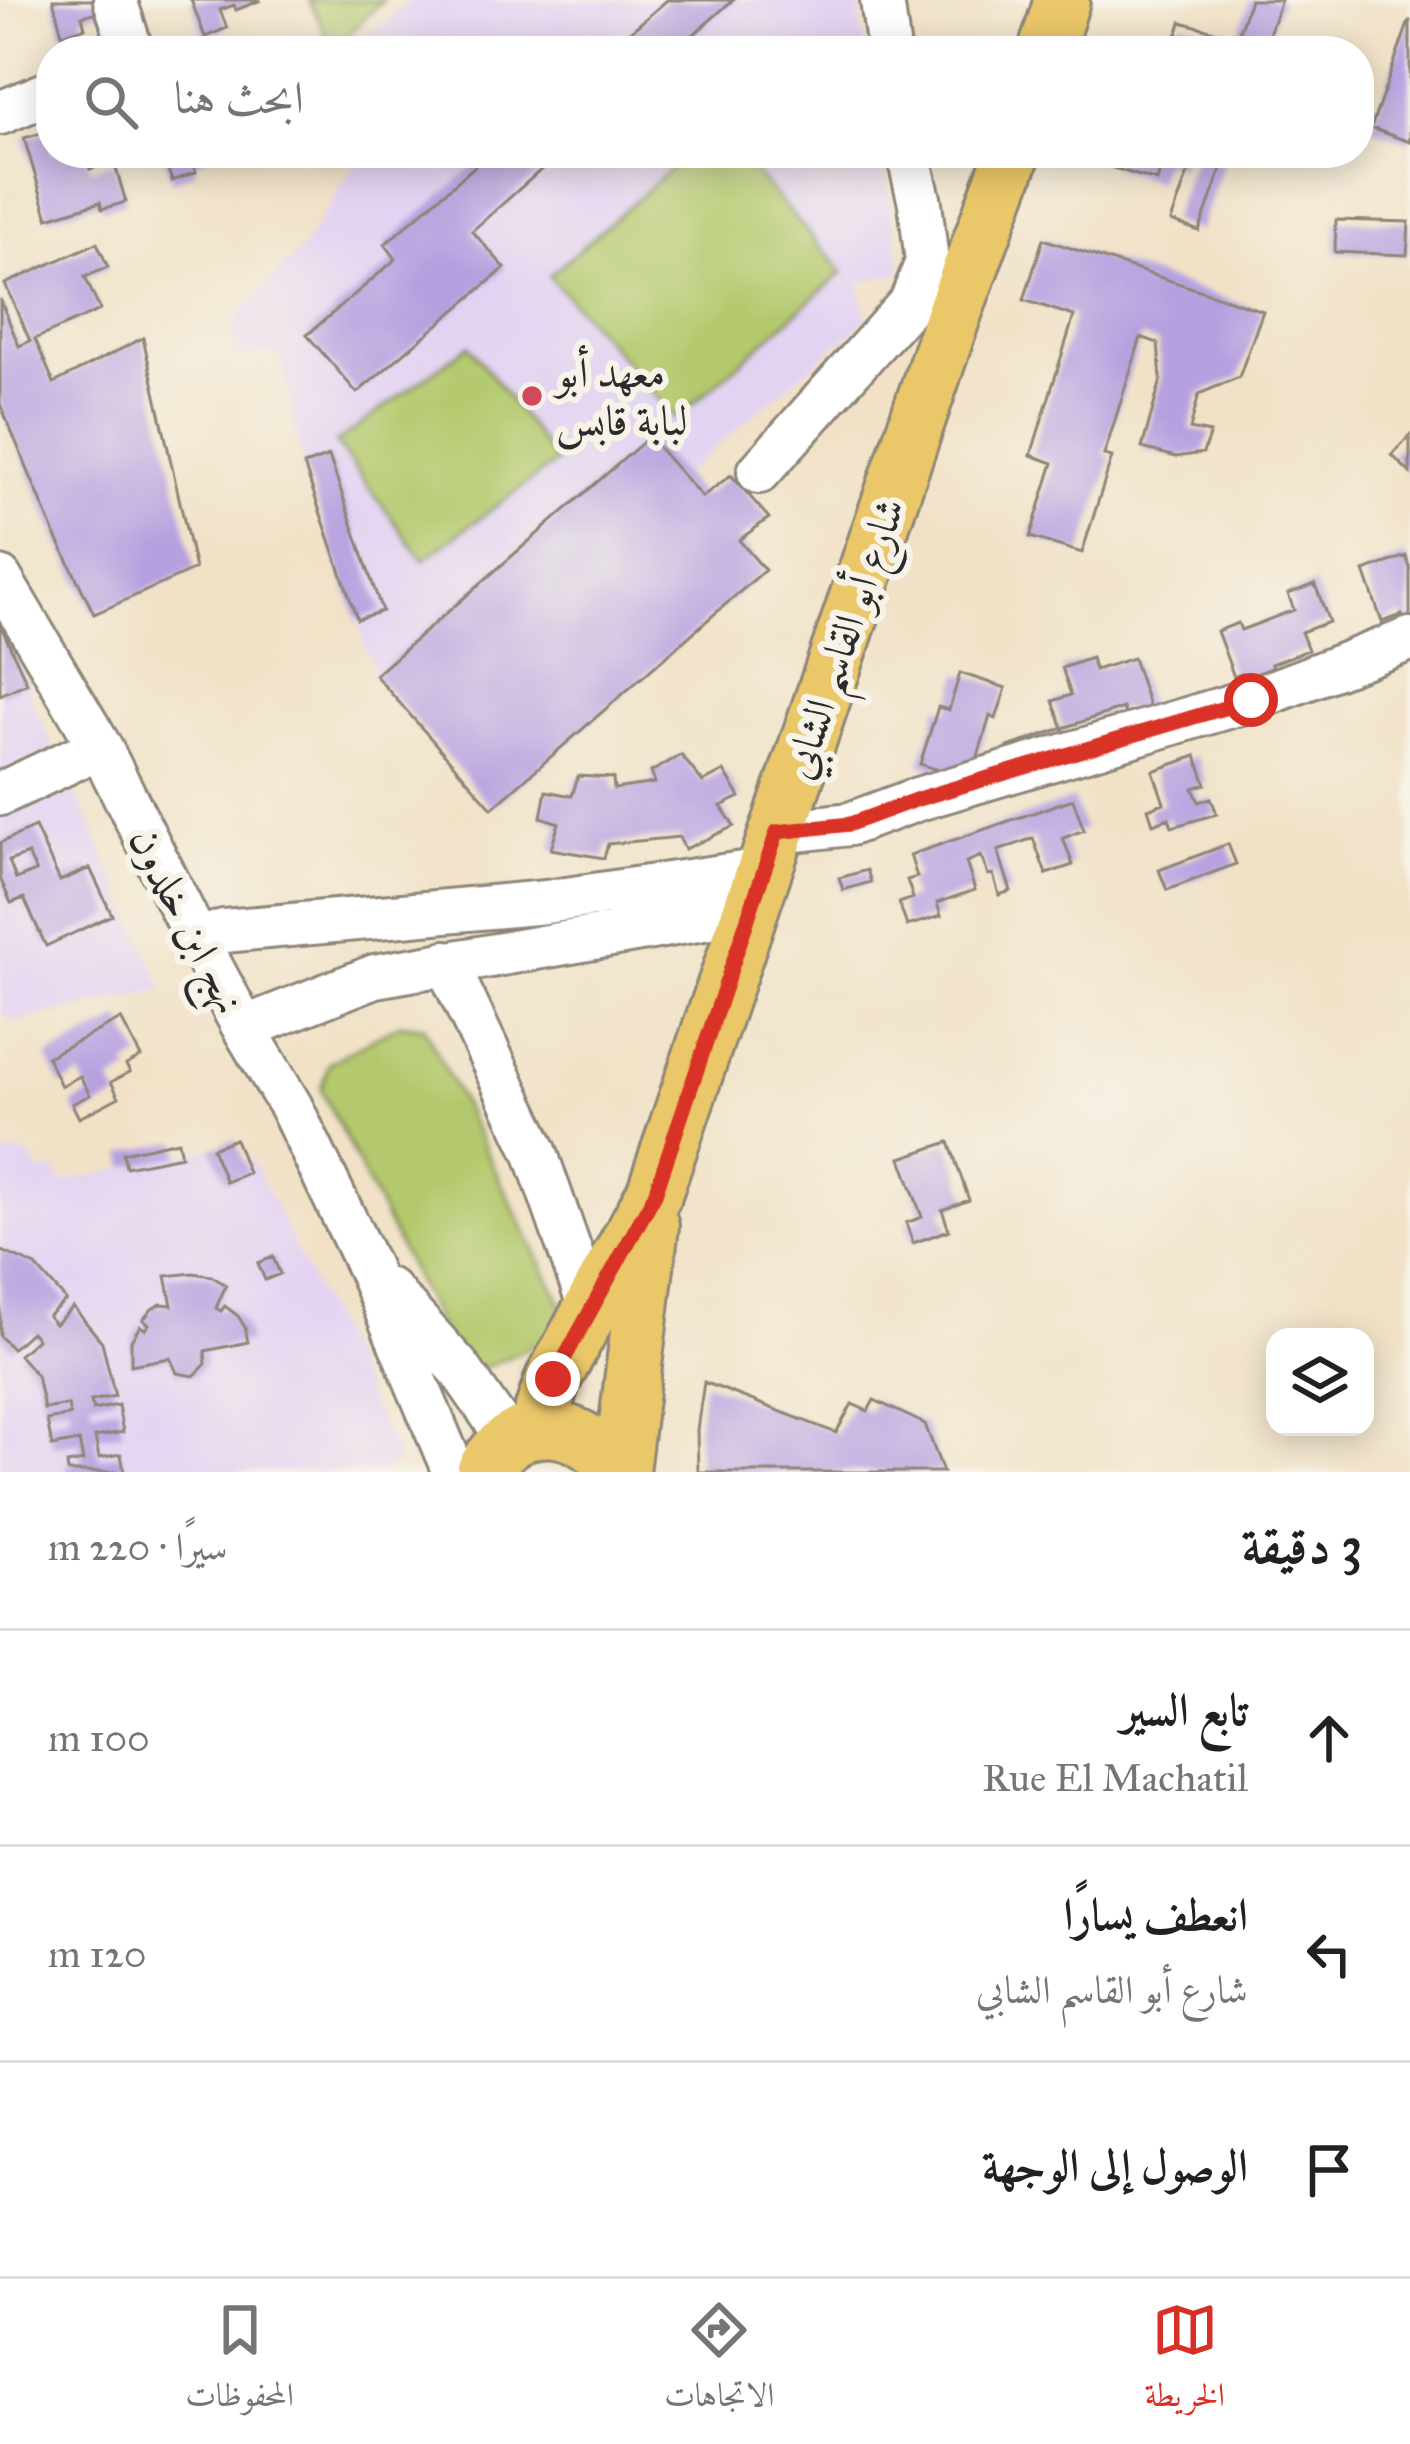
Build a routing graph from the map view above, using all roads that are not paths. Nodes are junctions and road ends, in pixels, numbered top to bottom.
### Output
1 (116, 0) edge
2 (882, 0) edge
3 (1062, 0) edge
4 (127, 36) edge
5 (887, 36) edge
6 (1051, 36) edge
7 (36, 98) edge
8 (0, 113) edge
9 (912, 168) edge
10 (1007, 168) edge
11 (927, 262) junction
12 (954, 313) junction
13 (759, 472) dead end
14 (0, 578) edge
15 (1410, 639) edge
16 (100, 747) junction
17 (0, 794) edge
18 (763, 871) junction
19 (197, 940) junction
20 (446, 962) junction
21 (244, 1028) junction
22 (655, 1194) junction
23 (368, 1267) junction
24 (591, 1311) junction
25 (510, 1447) edge
26 (454, 1472) edge
27 (618, 1472) edge

1 - 4 street
2 - 5 street
3 - 6 main road
7 - 8 street
9 - 11 street
10 - 12 main road, شارع أبو القاسم الشابي
11 - 12 street
11 - 13 street
12 - 18 main road, شارع أبو القاسم الشابي
14 - 16 street, نهج ابن خلدون
15 - 18 street
16 - 17 street
16 - 19 street, نهج ابن خلدون
18 - 19 street
18 - 20 street
18 - 22 main road, شارع أبو القاسم الشابي
19 - 21 street, نهج ابن خلدون
20 - 21 street
20 - 24 street
21 - 23 street, نهج ابن خلدون
22 - 24 main road, شارع أبو القاسم الشابي
22 - 27 main road, شارع أبو القاسم الشابي
23 - 25 street
23 - 26 street
24 - 25 main road, شارع أبو القاسم الشابي
25 - 27 main road

